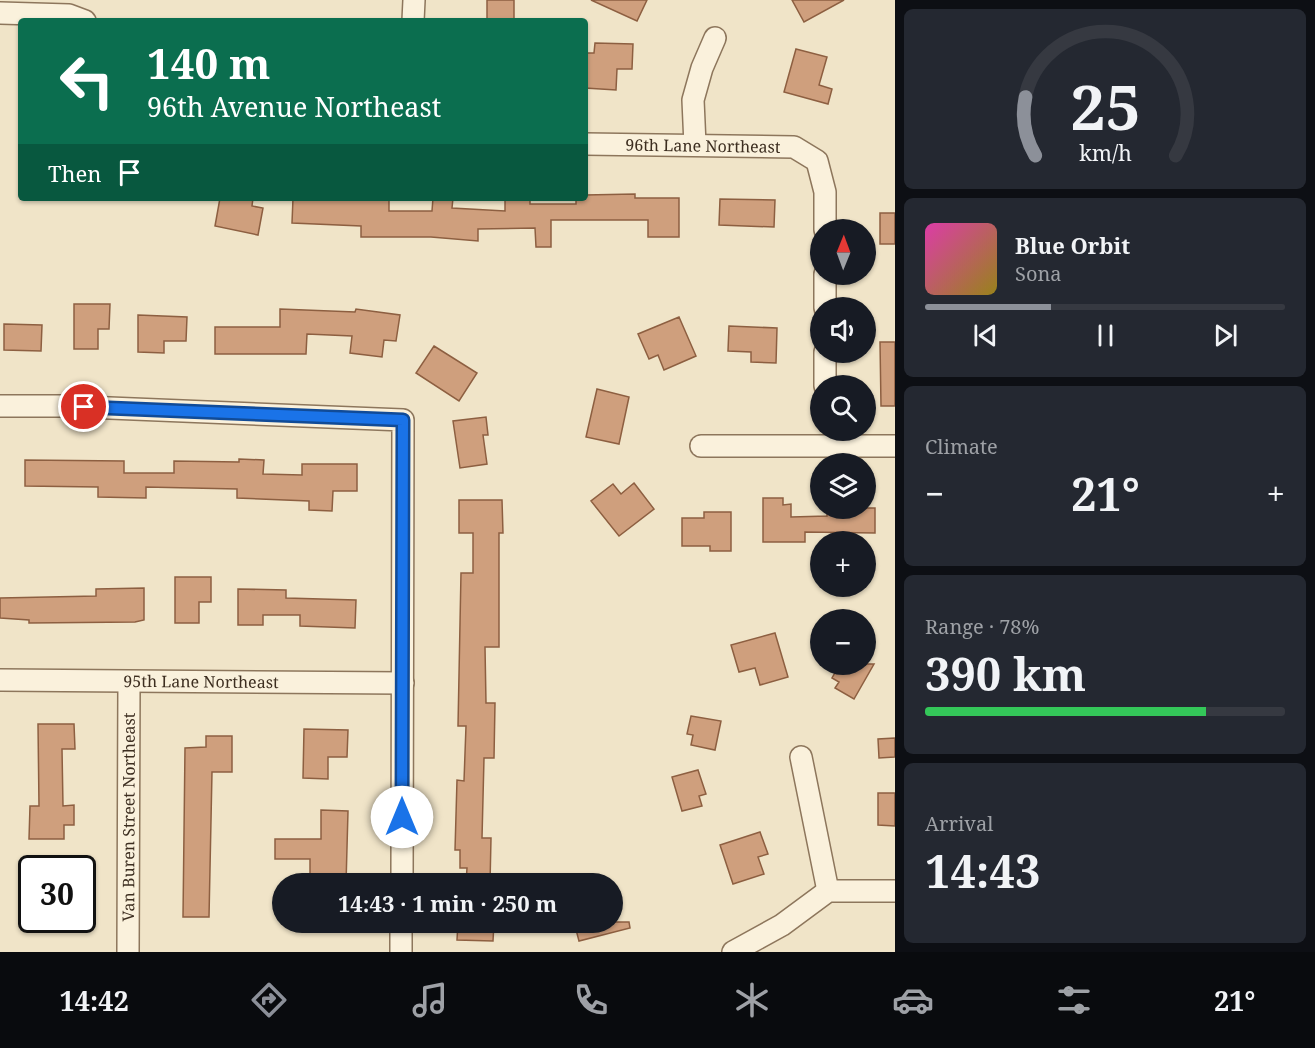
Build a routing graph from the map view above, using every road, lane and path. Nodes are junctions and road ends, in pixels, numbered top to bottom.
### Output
1 (414, 0) edge
2 (0, 13) edge
3 (77, 18) edge
4 (413, 18) edge
5 (715, 38) dead end
6 (588, 144) edge
7 (695, 146) junction
8 (825, 219) edge
9 (4, 404) edge
10 (810, 440) edge
11 (845, 441) edge
12 (701, 446) dead end
13 (895, 446) edge
14 (0, 680) edge
15 (129, 682) junction
16 (403, 683) junction
17 (801, 757) dead end
18 (402, 873) edge
19 (828, 891) junction
20 (895, 891) edge
21 (401, 933) edge
22 (128, 952) edge
23 (401, 952) edge
24 (733, 952) edge

1 - 4 street
2 - 3 street
5 - 7 street
6 - 7 street, 96th Lane Northeast
7 - 8 street, 96th Lane Northeast
9 - 16 street
10 - 12 street
11 - 13 street
14 - 15 street, 95th Lane Northeast
15 - 16 street, 95th Lane Northeast
15 - 22 street, Van Buren Street Northeast
16 - 18 street
17 - 19 street
19 - 20 street
19 - 24 street
21 - 23 street

